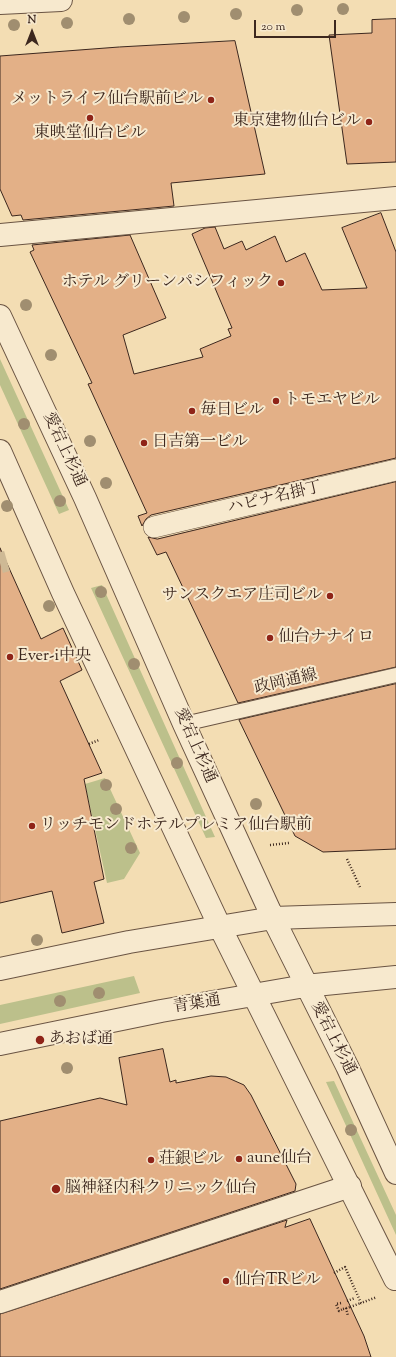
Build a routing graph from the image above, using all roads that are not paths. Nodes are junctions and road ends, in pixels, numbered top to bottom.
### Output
1 (61, 0) edge
2 (0, 3) edge
3 (396, 198) edge
4 (0, 235) edge
5 (0, 316) edge
6 (0, 452) edge
7 (396, 470) edge
8 (154, 527) dead end
9 (396, 675) edge
10 (184, 724) junction
11 (396, 914) edge
12 (272, 918) junction
13 (220, 927) junction
14 (0, 969) edge
15 (396, 977) edge
16 (306, 986) junction
17 (255, 995) junction
18 (0, 1044) edge
19 (396, 1173) edge
20 (350, 1186) junction
21 (389, 1287) edge
22 (0, 1302) edge

1 - 2 street
3 - 4 street
5 - 10 street, 愛宕上杉通
6 - 13 street
7 - 8 street, ハピナ名掛丁
9 - 10 lane, 政岡通線
10 - 12 street, 愛宕上杉通
11 - 12 street
12 - 13 street
12 - 16 street, 愛宕上杉通
13 - 14 street
13 - 17 street
15 - 16 street, 青葉通
16 - 17 street, 青葉通
16 - 19 street, 愛宕上杉通
17 - 18 street, 青葉通
17 - 20 street
20 - 21 street
20 - 22 street

